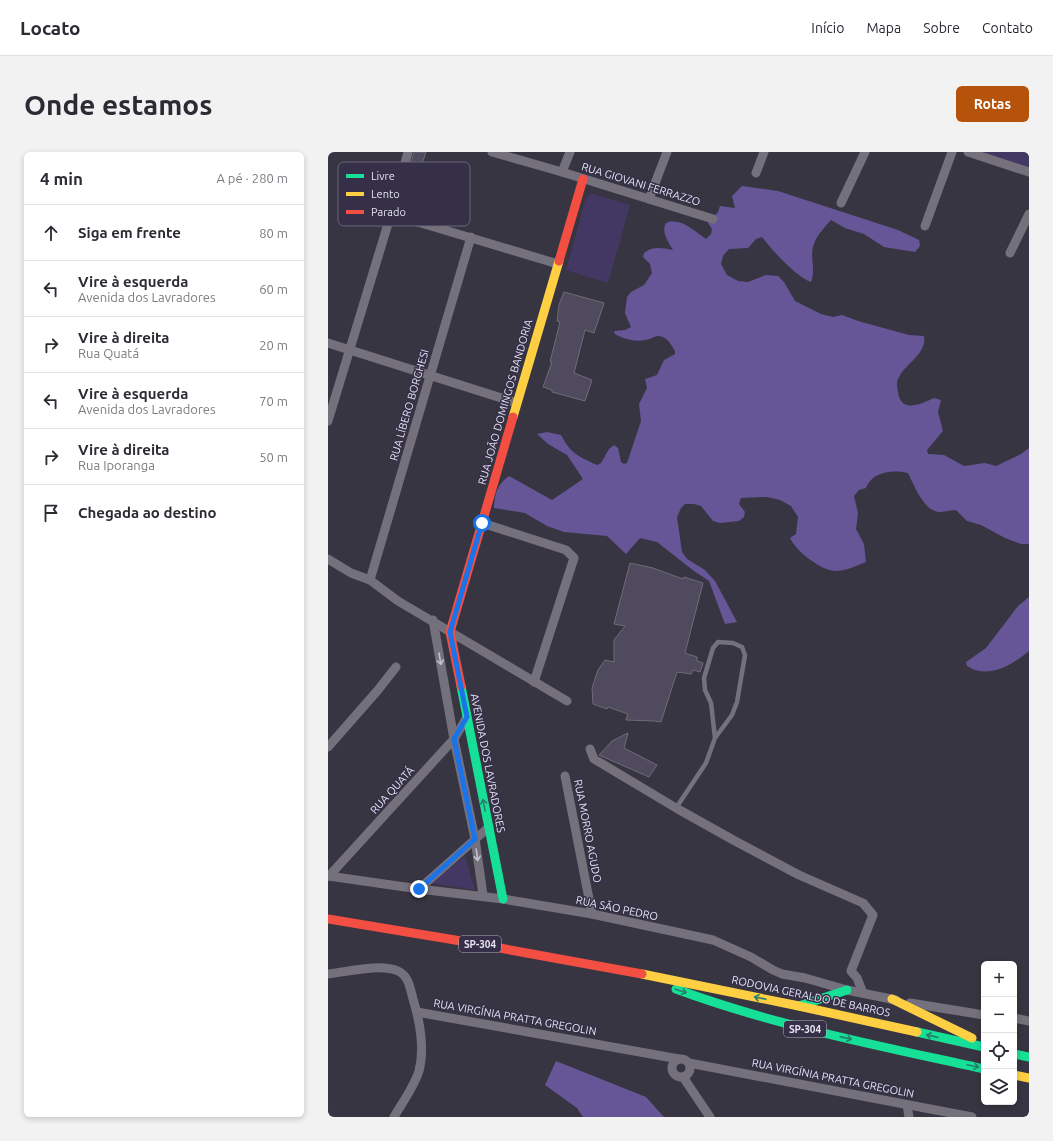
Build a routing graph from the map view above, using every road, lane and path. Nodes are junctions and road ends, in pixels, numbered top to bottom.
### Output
1 (408, 152) edge
2 (492, 152) edge
3 (570, 152) edge
4 (667, 152) edge
5 (764, 152) edge
6 (865, 152) edge
7 (952, 152) edge
8 (968, 152) edge
9 (405, 162) edge
10 (562, 172) junction
11 (1029, 172) edge
12 (756, 173) dead end
13 (583, 179) junction
14 (649, 199) junction
15 (841, 203) dead end
16 (1029, 214) edge
17 (713, 219) dead end
18 (387, 226) edge
19 (433, 226) edge
20 (925, 226) dead end
21 (471, 237) junction
22 (1010, 253) dead end
23 (558, 264) junction
24 (328, 344) edge
25 (350, 350) junction
26 (430, 376) junction
27 (517, 403) junction
28 (328, 422) edge
29 (482, 523) junction
30 (328, 559) edge
31 (370, 580) junction
32 (433, 620) junction
33 (450, 632) junction
34 (396, 667) dead end
35 (534, 682) junction
36 (567, 701) dead end
37 (467, 717) junction
38 (715, 738) junction
39 (454, 739) junction
40 (328, 747) edge
41 (590, 750) dead end
42 (565, 776) dead end
43 (676, 808) junction
44 (489, 827) junction
45 (475, 839) junction
46 (329, 876) edge
47 (419, 889) junction
48 (483, 896) junction
49 (503, 898) junction
50 (592, 914) junction
51 (328, 919) edge
52 (632, 972) junction
53 (328, 974) edge
54 (847, 990) junction
55 (863, 993) junction
56 (892, 999) junction
57 (799, 1006) junction
58 (417, 1012) junction
59 (981, 1014) edge
60 (1017, 1019) edge
61 (1029, 1021) edge
62 (981, 1043) edge
63 (981, 1046) edge
64 (1017, 1055) edge
65 (1029, 1057) edge
66 (679, 1059) junction
67 (689, 1063) junction
68 (981, 1068) edge
69 (1017, 1076) edge
70 (683, 1077) junction
71 (1029, 1078) edge
72 (907, 1105) junction
73 (394, 1117) edge
74 (710, 1117) edge
75 (909, 1117) edge
76 (972, 1117) edge

1 - 9 street
2 - 10 street, RUA GIOVANI FERRAZZO
3 - 10 street
4 - 14 street
5 - 12 street
6 - 15 street
7 - 20 street
8 - 11 street
10 - 13 street, RUA GIOVANI FERRAZZO
13 - 14 street, RUA GIOVANI FERRAZZO
13 - 23 main road, RUA JOÃO DOMINGOS BANDORIA
14 - 17 street, RUA GIOVANI FERRAZZO
16 - 22 street
18 - 25 street
19 - 21 street
21 - 23 street
21 - 26 street, RUA LÍBERO BORGHESI
23 - 27 main road, RUA JOÃO DOMINGOS BANDORIA
24 - 25 street
25 - 26 street
25 - 28 street
26 - 27 street
26 - 31 street, RUA LÍBERO BORGHESI
27 - 29 main road, RUA JOÃO DOMINGOS BANDORIA
29 - 33 main road, RUA JOÃO DOMINGOS BANDORIA
29 - 35 street
30 - 31 street
31 - 32 street
32 - 33 street
32 -> 39 street
33 - 35 street
33 - 37 main road, AVENIDA DOS LAVRADORES
34 - 40 street
35 - 36 street
37 - 39 street, RUA QUATÁ
44 -> 37 main road, AVENIDA DOS LAVRADORES
38 - 38 lane
38 - 43 lane
39 - 45 street
39 - 46 street, RUA QUATÁ
41 - 43 street
42 - 50 street, RUA MORRO AGUDO
43 - 55 street
44 - 45 street
44 - 49 main road, AVENIDA DOS LAVRADORES
45 - 47 street
45 -> 48 street
46 - 47 street, RUA SÃO PEDRO
47 - 48 street, RUA SÃO PEDRO
48 - 49 street, RUA SÃO PEDRO
49 - 50 street, RUA SÃO PEDRO
50 - 54 street, RUA SÃO PEDRO
51 - 52 main road, RODOVIA GERALDO DE BARROS / SP-304
57 -> 52 main road, RODOVIA GERALDO DE BARROS / SP-304
52 -> 68 main road, RODOVIA GERALDO DE BARROS / SP-304
53 - 58 street
54 - 55 street, RUA SÃO PEDRO
54 - 57 main road
55 - 56 street, RUA SÃO PEDRO
56 - 59 street, RUA SÃO PEDRO
56 - 62 main road
63 -> 57 main road, RODOVIA GERALDO DE BARROS / SP-304
58 - 66 street, RUA VIRGÍNIA PRATTA GREGOLIN
58 - 73 street
60 - 61 street
64 - 65 main road
66 - 67 street
66 - 70 street
67 - 70 street
67 - 72 street, RUA VIRGÍNIA PRATTA GREGOLIN
69 - 71 main road
70 - 74 street
72 - 75 street
72 - 76 street, RUA VIRGÍNIA PRATTA GREGOLIN

